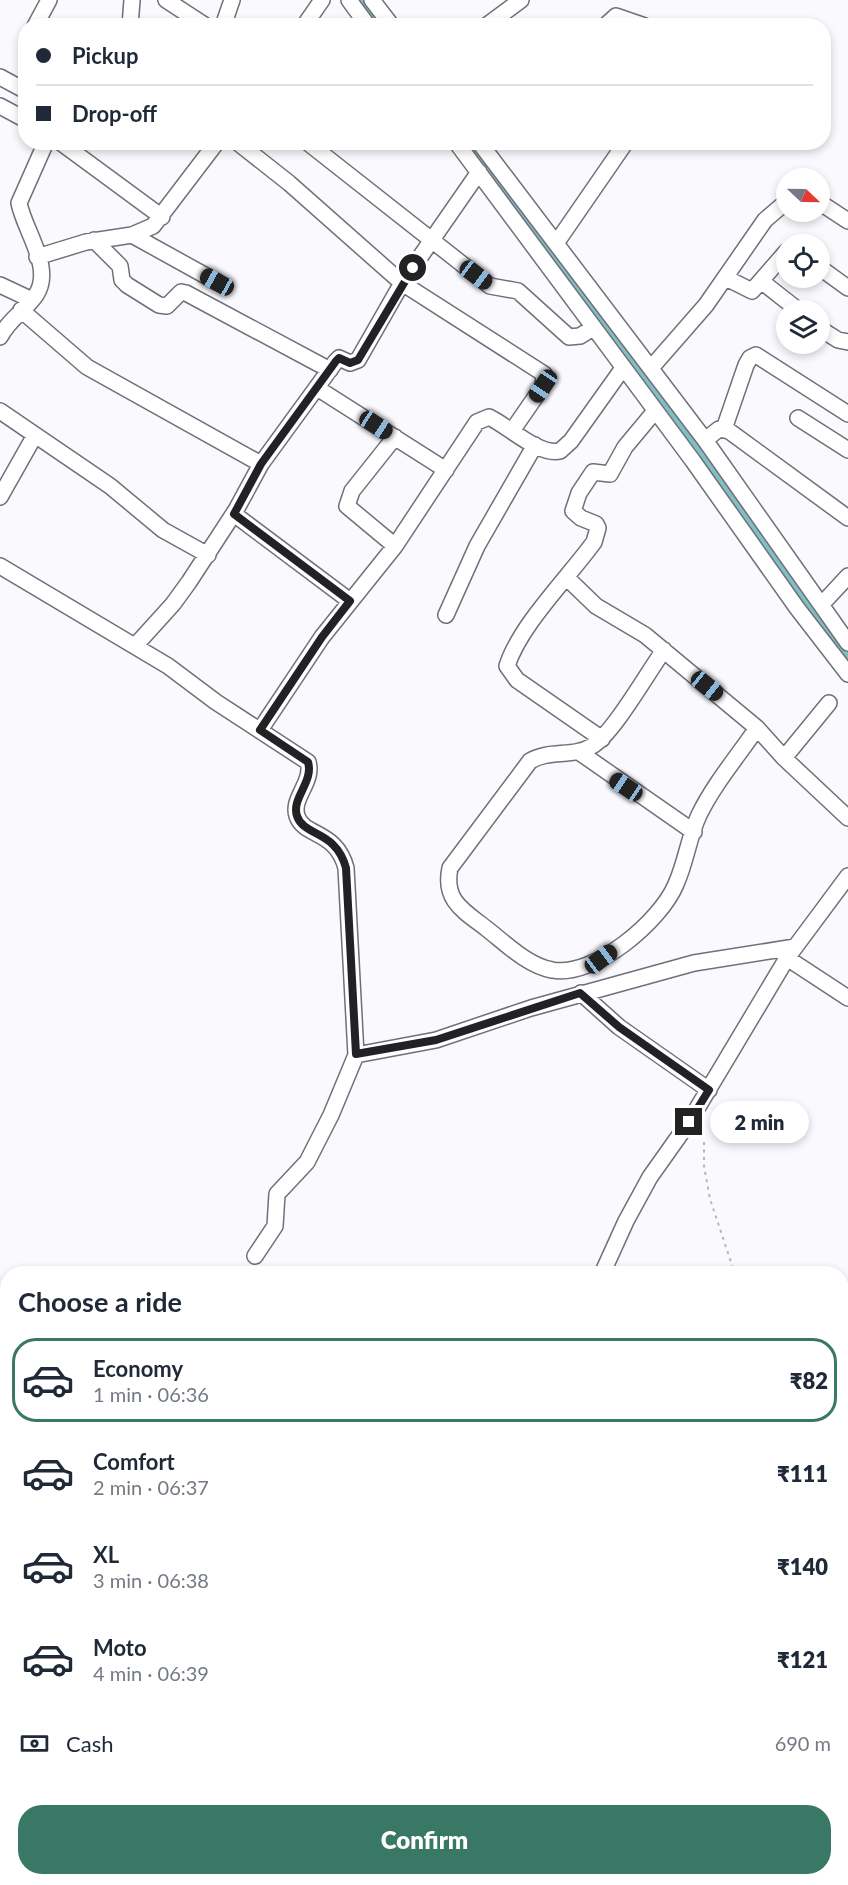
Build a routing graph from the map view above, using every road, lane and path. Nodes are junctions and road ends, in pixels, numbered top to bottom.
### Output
1 (49, 0) edge
2 (166, 0) edge
3 (232, 0) edge
4 (322, 0) edge
5 (349, 0) edge
6 (521, 0) edge
7 (129, 2) edge
8 (370, 10) edge
9 (39, 18) edge
10 (130, 18) edge
11 (194, 18) edge
12 (226, 18) edge
13 (310, 18) edge
14 (497, 18) edge
15 (0, 77) edge
16 (18, 87) edge
17 (0, 106) edge
18 (18, 116) edge
19 (42, 150) edge
20 (71, 150) edge
21 (207, 150) edge
22 (247, 150) edge
23 (316, 150) edge
24 (479, 150) edge
25 (620, 150) edge
26 (479, 172) junction
27 (830, 209) edge
28 (776, 211) edge
29 (162, 217) junction
30 (848, 221) edge
31 (132, 235) junction
32 (94, 240) junction
33 (432, 240) junction
34 (557, 242) junction
35 (37, 257) junction
36 (776, 264) edge
37 (830, 275) edge
38 (726, 278) junction
39 (761, 281) junction
40 (217, 282) dead end
41 (402, 283) junction
42 (0, 285) edge
43 (848, 288) edge
44 (785, 300) edge
45 (26, 305) junction
46 (593, 328) junction
47 (2, 330) edge
48 (830, 335) edge
49 (848, 342) edge
50 (622, 368) junction
51 (651, 368) junction
52 (330, 370) junction
53 (317, 388) junction
54 (0, 411) edge
55 (655, 411) junction
56 (848, 414) edge
57 (798, 418) dead end
58 (724, 429) junction
59 (512, 431) junction
60 (35, 435) junction
61 (395, 437) junction
62 (705, 440) junction
63 (535, 445) junction
64 (848, 450) edge
65 (261, 464) junction
66 (446, 470) junction
67 (0, 497) edge
68 (234, 514) junction
69 (848, 518) edge
70 (395, 546) junction
71 (208, 555) junction
72 (0, 566) edge
73 (848, 576) edge
74 (568, 579) junction
75 (350, 601) junction
76 (822, 604) junction
77 (446, 615) dead end
78 (848, 643) edge
79 (135, 646) junction
80 (664, 650) junction
81 (848, 674) edge
82 (829, 703) dead end
83 (757, 728) junction
84 (260, 730) junction
85 (602, 739) junction
86 (579, 752) junction
87 (784, 758) junction
88 (848, 818) edge
89 (694, 832) junction
90 (848, 876) edge
91 (791, 952) junction
92 (580, 993) junction
93 (848, 998) edge
94 (356, 1054) junction
95 (706, 1095) junction
96 (255, 1256) dead end
97 (606, 1266) edge
98 (732, 1266) edge

1 - 9 street
2 - 11 street
3 - 12 street
4 - 13 street
5 - 8 street
6 - 14 street
7 - 10 street
15 - 16 street
17 - 18 street
19 - 35 street
20 - 29 street
21 - 29 street
22 - 41 street
23 - 33 street
24 - 26 street
24 - 34 street
25 - 34 street
26 - 33 street
26 - 46 street
27 - 30 street
28 - 38 street
29 - 31 street
31 - 32 street
31 - 40 street
32 - 35 street
32 - 52 street
33 - 41 street
33 - 46 street
34 - 51 street
35 - 45 street
36 - 39 street
37 - 43 street
38 - 39 street
38 - 51 street
39 - 44 street
41 - 52 street
41 - 59 street
42 - 45 street
45 - 47 street
45 - 65 street
46 - 50 street
48 - 49 street
50 - 55 street
50 - 63 street
51 - 62 street
52 - 53 street
53 - 61 street
53 - 65 street
54 - 60 street
55 - 74 street
55 - 81 street
56 - 58 street
57 - 64 street
58 - 62 street
58 - 69 street
59 - 63 street
59 - 66 street
60 - 67 street
60 - 71 street
61 - 66 street
61 - 70 street
62 - 76 street
63 - 77 street
65 - 68 street
66 - 70 street
68 - 71 street
68 - 75 street
70 - 75 street
71 - 79 street
72 - 79 street
73 - 76 street
74 - 80 street
74 - 85 street
75 - 84 street
76 - 78 street
79 - 84 street
80 - 83 street
80 - 85 street
82 - 87 street
83 - 87 street
83 - 89 street
84 - 94 street
85 - 86 street
86 - 89 street
86 - 89 street
87 - 88 street
90 - 91 street
91 - 92 street
91 - 93 street
91 - 95 street
92 - 94 street
92 - 95 street
94 - 96 street
95 - 97 street
95 - 98 path

